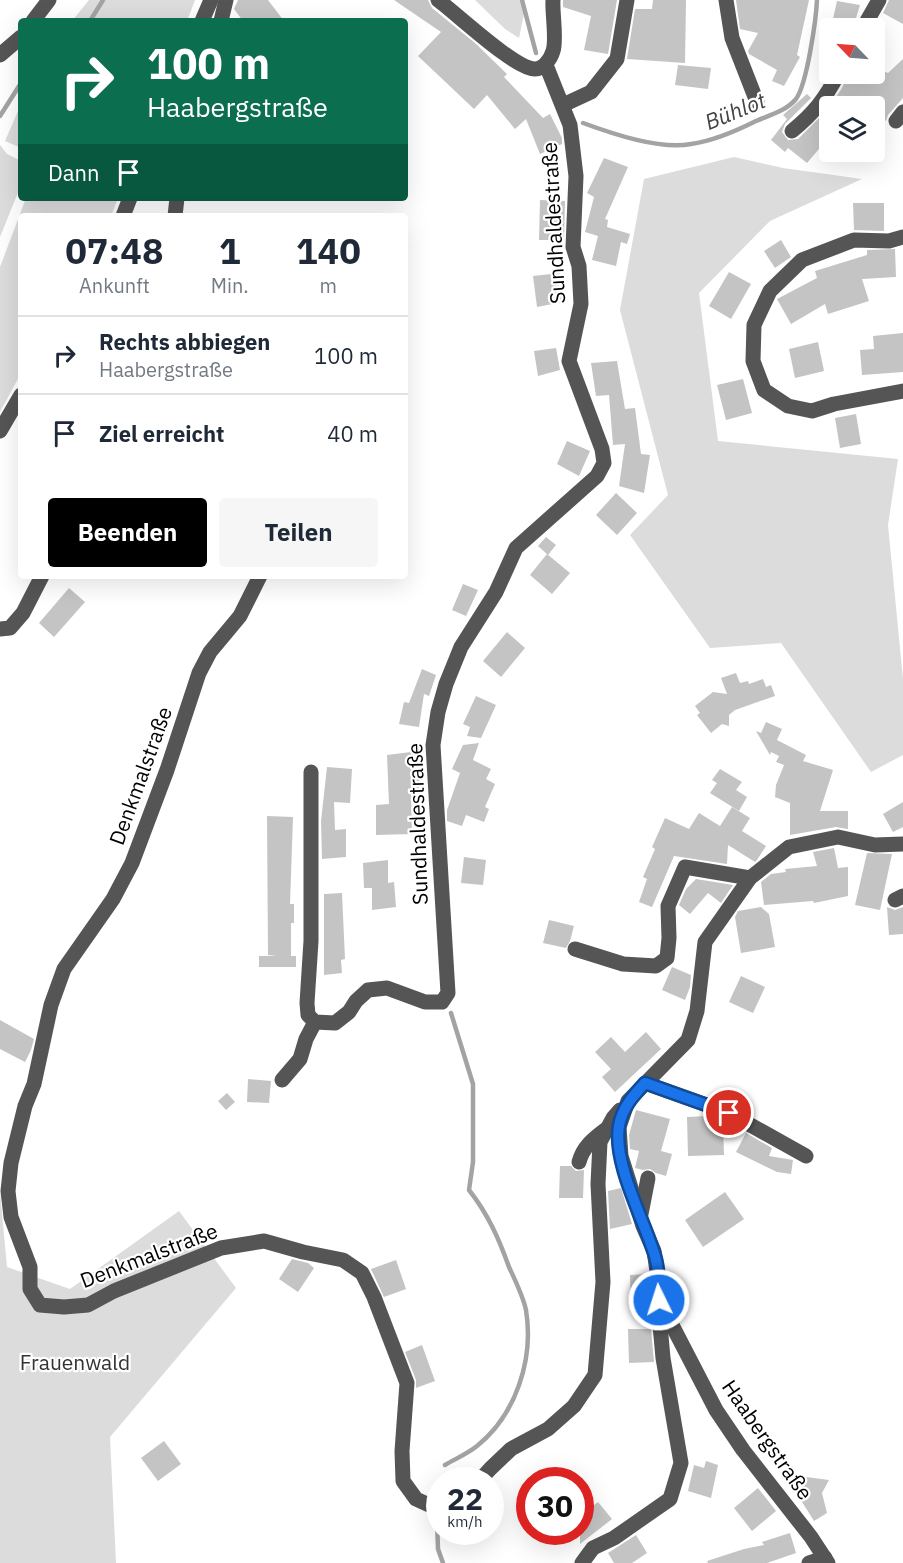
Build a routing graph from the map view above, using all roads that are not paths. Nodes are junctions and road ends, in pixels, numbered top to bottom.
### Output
1 (49, 0) edge
2 (211, 0) edge
3 (226, 0) edge
4 (438, 0) edge
5 (553, 0) edge
6 (627, 0) edge
7 (726, 0) edge
8 (879, 0) edge
9 (35, 18) edge
10 (203, 18) edge
11 (222, 18) edge
12 (869, 18) edge
13 (18, 40) edge
14 (0, 55) edge
15 (546, 65) junction
16 (833, 84) edge
17 (757, 102) dead end
18 (563, 105) junction
19 (792, 131) dead end
20 (903, 237) edge
21 (903, 391) edge
22 (18, 400) edge
23 (0, 431) edge
24 (40, 579) edge
25 (258, 579) edge
26 (0, 629) edge
27 (311, 772) dead end
28 (903, 844) edge
29 (750, 878) junction
30 (575, 949) dead end
31 (315, 1022) junction
32 (282, 1080) dead end
33 (645, 1083) junction
34 (628, 1101) junction
35 (607, 1128) junction
36 (806, 1156) dead end
37 (579, 1162) dead end
38 (648, 1178) dead end
39 (640, 1217) junction
40 (659, 1314) junction
41 (492, 1467) edge
42 (426, 1504) edge
43 (826, 1561) edge
44 (582, 1563) edge
45 (809, 1563) edge

1 - 9 street
2 - 10 street
3 - 11 street
4 - 15 street
5 - 15 street
6 - 18 street
7 - 17 street
8 - 12 street
13 - 14 street
15 - 18 street, Sundhaldestraße
16 - 19 street
18 - 31 street, Sundhaldestraße
20 - 21 street
22 - 23 street
24 - 26 street
25 - 42 street, Denkmalstraße
27 - 31 street
28 - 29 street
29 - 30 street
29 - 33 street
31 - 32 street
33 - 34 street
33 - 36 street
34 - 35 street
34 - 39 street
35 - 37 street
35 - 41 street
38 - 39 street
39 - 40 street
40 - 43 street, Haabergstraße
40 - 44 street
43 - 45 street, Haabergstraße

